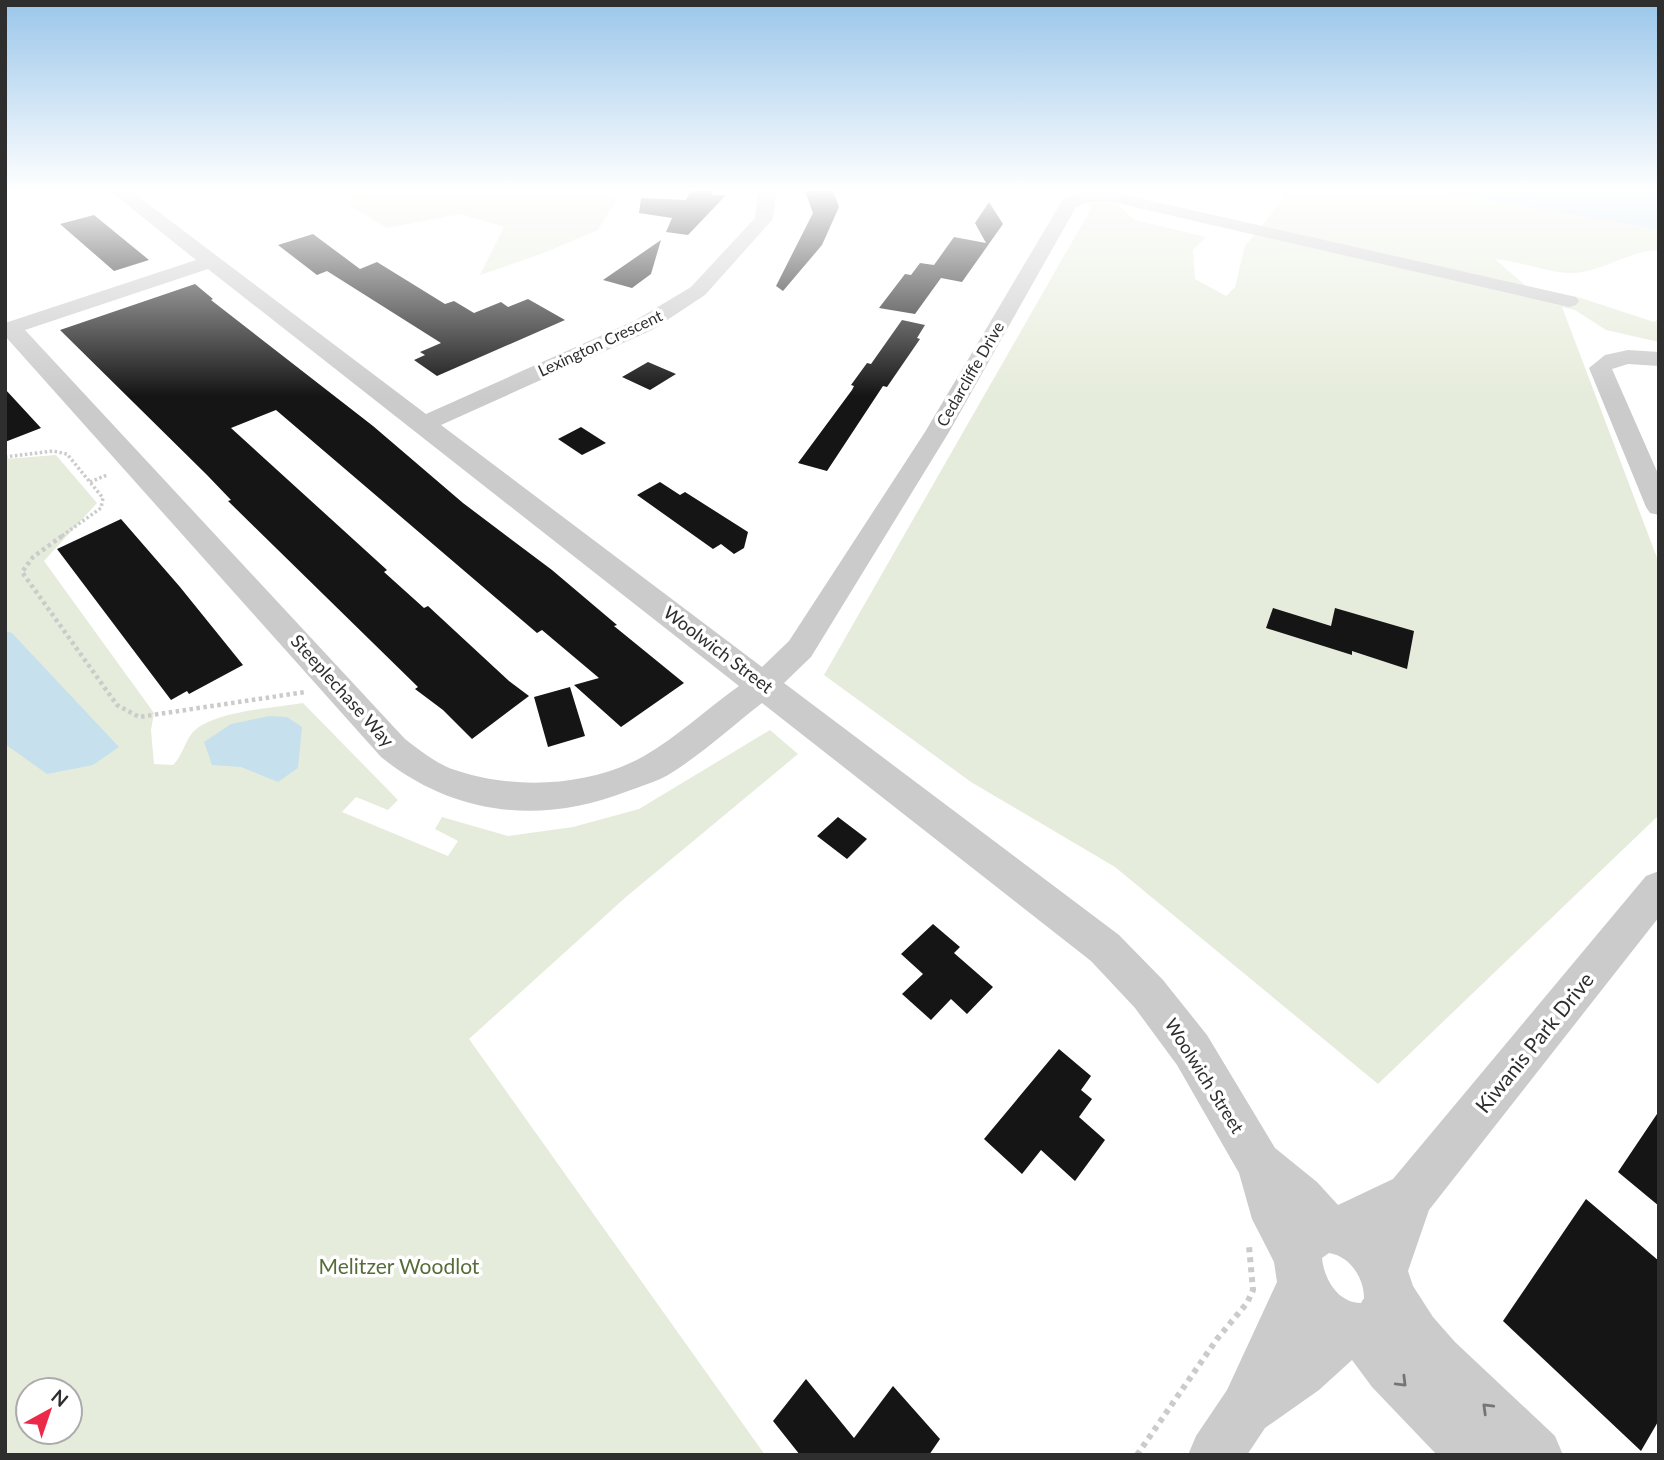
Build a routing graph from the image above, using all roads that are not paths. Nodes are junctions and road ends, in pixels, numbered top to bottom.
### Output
1 (205, 259) edge
2 (728, 259) edge
3 (1037, 259) edge
4 (1391, 259) edge
5 (209, 262) junction
6 (1569, 301) dead end
7 (8, 329) edge
8 (1659, 359) edge
9 (422, 425) junction
10 (1659, 507) edge
11 (763, 685) junction
12 (1659, 888) edge
13 (1410, 1196) junction
14 (1317, 1250) junction
15 (1370, 1305) junction
16 (1246, 1409) junction
17 (1215, 1455) edge
18 (1475, 1455) edge
19 (1536, 1455) edge

1 - 5 street, Woolwich Street
2 - 9 street, Lexington Crescent
3 - 11 street, Cedarcliffe Drive
4 - 6 street, Cedarcliffe Drive
5 - 7 street
5 - 9 street, Woolwich Street
7 - 11 street, Steeplechase Way
8 - 10 street
9 - 11 street, Woolwich Street
11 - 14 street, Woolwich Street
12 - 13 street, Kiwanis Park Drive
13 - 14 street, Kiwanis Park Drive
13 - 15 street, Kiwanis Park Drive
14 - 15 street, Woolwich Street
14 - 15 street, Woolwich Street
14 - 16 street
15 - 16 street
15 -> 18 street
19 -> 15 street
16 - 17 street

